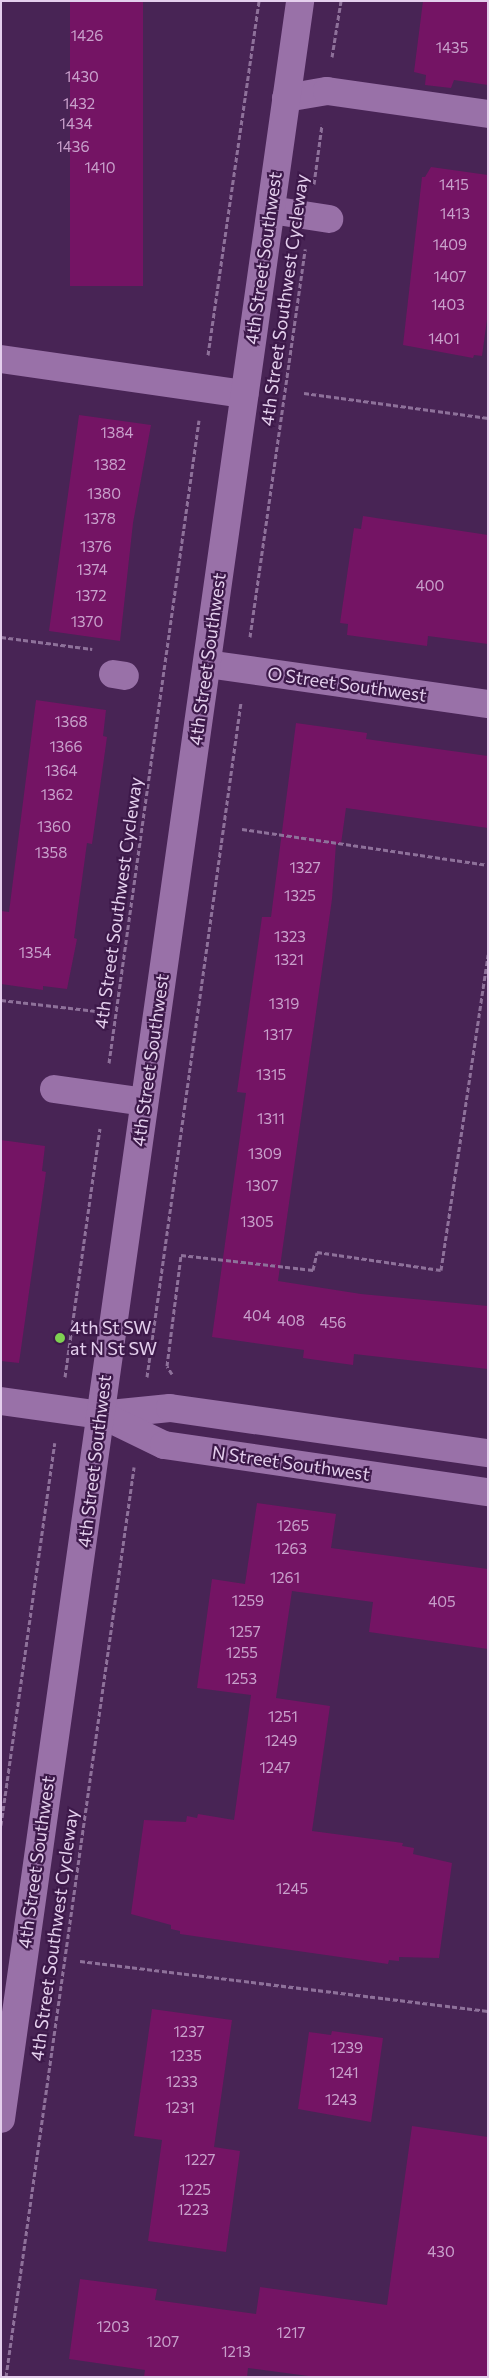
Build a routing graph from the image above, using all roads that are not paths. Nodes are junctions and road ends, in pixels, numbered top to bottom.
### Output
1 (300, 1) edge
2 (286, 98) junction
3 (488, 114) edge
4 (271, 210) junction
5 (319, 217) road end
6 (1, 359) edge
7 (244, 394) junction
8 (207, 664) junction
9 (488, 704) edge
10 (54, 1089) dead end
11 (144, 1102) junction
12 (1, 1401) edge
13 (100, 1415) junction
14 (488, 1453) edge
15 (488, 1492) edge
16 (1, 2119) edge

1 - 2 street, 4th Street Southwest
2 - 3 street
2 - 4 street, 4th Street Southwest
4 - 5 street
4 - 7 street, 4th Street Southwest
6 - 7 street
7 - 8 street, 4th Street Southwest
8 - 9 street, O Street Southwest
8 - 11 street, 4th Street Southwest
10 - 11 street
11 - 13 street, 4th Street Southwest
12 - 13 street, N Street Southwest
13 - 14 street, N Street Southwest
13 - 15 street, N Street Southwest
13 - 16 street, 4th Street Southwest

